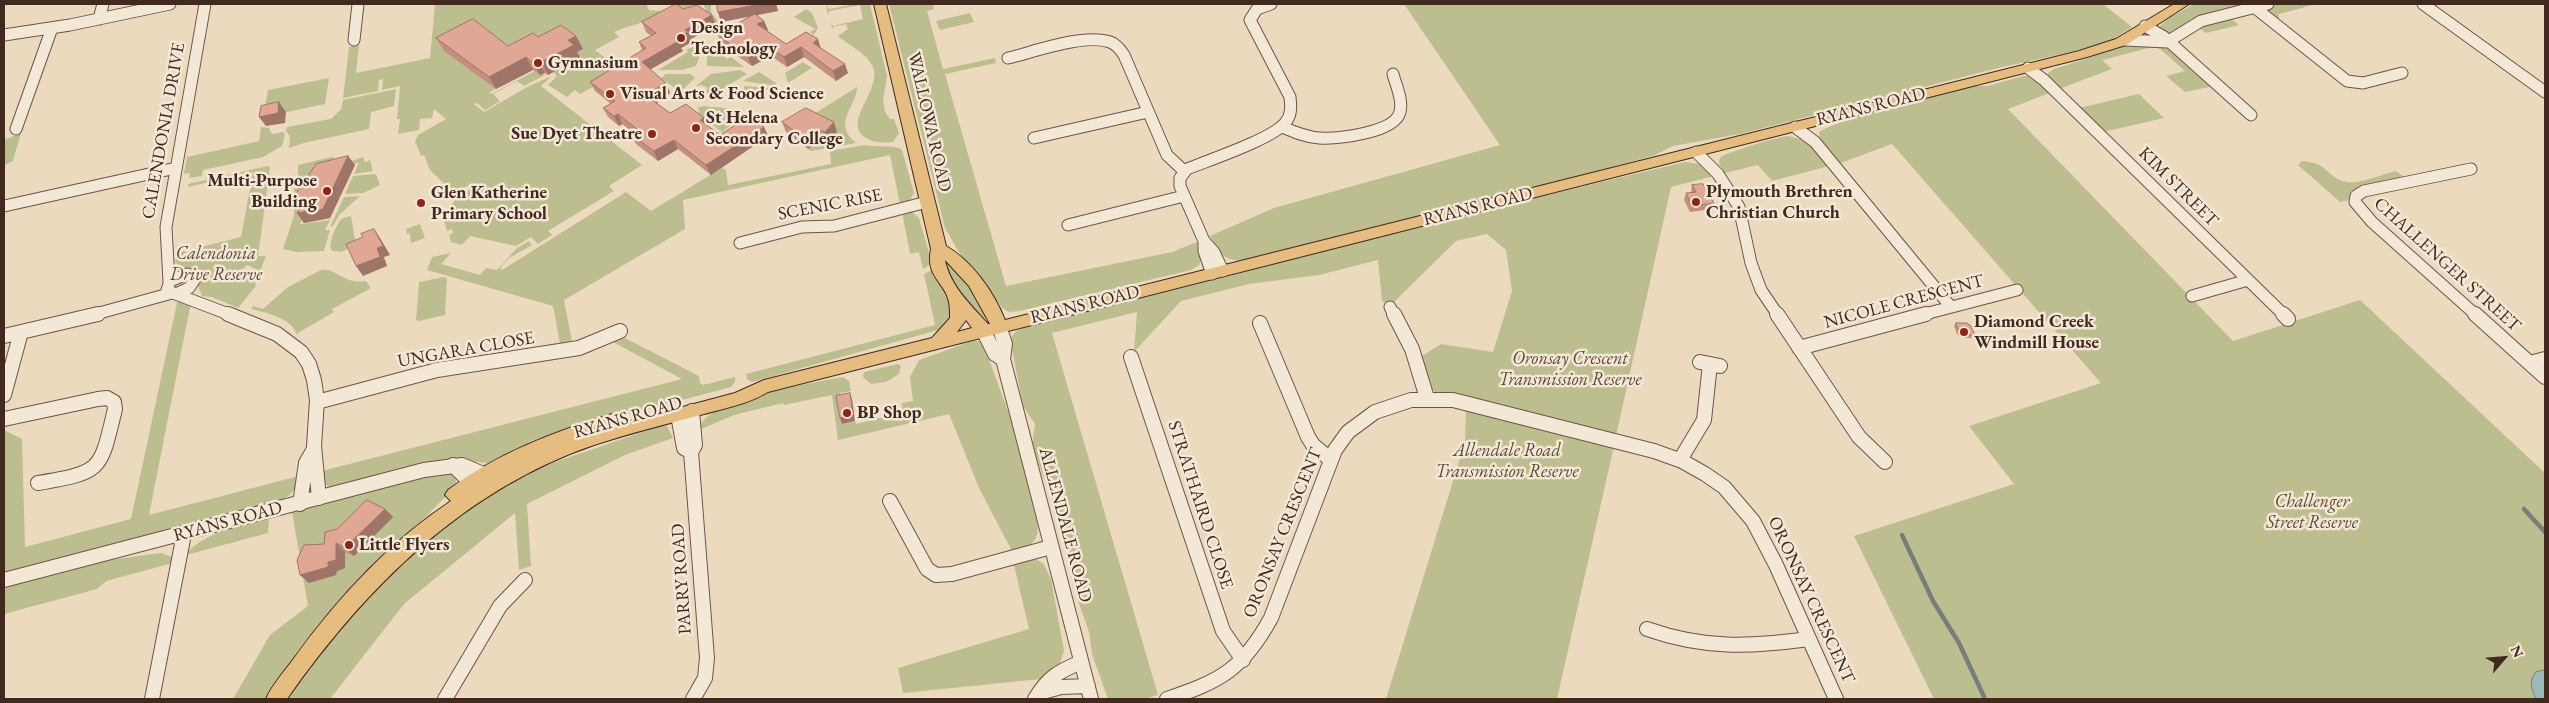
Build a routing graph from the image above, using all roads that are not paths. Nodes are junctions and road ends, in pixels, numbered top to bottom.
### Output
1 (103, 4) edge
2 (170, 4) edge
3 (205, 4) edge
4 (358, 4) edge
5 (880, 4) edge
6 (1271, 4) edge
7 (2183, 4) edge
8 (2268, 4) edge
9 (2423, 4) edge
10 (2254, 8) junction
11 (99, 19) junction
12 (2143, 27) junction
13 (52, 28) junction
14 (4, 36) edge
15 (354, 40) dead end
16 (2125, 40) junction
17 (2167, 42) junction
18 (1008, 58) dead end
19 (2031, 67) junction
20 (1393, 74) dead end
21 (2412, 80) dead end
22 (2545, 92) edge
23 (1148, 112) junction
24 (2251, 115) dead end
25 (1801, 125) junction
26 (1282, 127) junction
27 (16, 129) dead end
28 (1034, 138) dead end
29 (1700, 151) junction
30 (176, 168) junction
31 (2471, 168) dead end
32 (1184, 171) junction
33 (1184, 196) junction
34 (927, 202) junction
35 (4, 206) edge
36 (1068, 225) dead end
37 (739, 244) dead end
38 (939, 249) junction
39 (169, 265) junction
40 (1217, 272) junction
41 (191, 278) junction
42 (2248, 280) junction
43 (170, 288) junction
44 (2017, 290) dead end
45 (2192, 296) dead end
46 (198, 300) junction
47 (957, 300) junction
48 (1390, 307) dead end
49 (1951, 307) junction
50 (2288, 319) dead end
51 (1260, 323) dead end
52 (1000, 326) junction
53 (983, 330) junction
54 (620, 331) dead end
55 (21, 332) junction
56 (4, 336) edge
57 (939, 341) junction
58 (1799, 348) junction
59 (1131, 357) dead end
60 (1003, 359) junction
61 (2545, 359) edge
62 (2530, 363) junction
63 (1710, 364) dead end
64 (2545, 377) edge
65 (4, 395) edge
66 (1427, 398) junction
67 (318, 402) junction
68 (684, 407) junction
69 (4, 419) edge
70 (314, 449) junction
71 (1331, 460) junction
72 (1680, 460) junction
73 (1885, 462) dead end
74 (481, 482) junction
75 (38, 483) dead end
76 (320, 498) junction
77 (890, 501) dead end
78 (300, 504) junction
79 (184, 534) junction
80 (1051, 547) junction
81 (4, 580) edge
82 (525, 580) dead end
83 (1646, 629) dead end
84 (1809, 639) junction
85 (1243, 660) junction
86 (1082, 662) junction
87 (1090, 692) edge
88 (1037, 696) edge
89 (152, 699) edge
90 (276, 699) edge
91 (445, 699) edge
92 (693, 699) edge
93 (1167, 699) edge
94 (1836, 699) edge

1 - 11 street
2 - 11 street
3 - 30 street, CALENDONIA DRIVE
4 - 15 street
5 - 34 main road, WALLOWA ROAD
6 - 26 street
7 - 12 main road, RYANS ROAD
8 - 10 street
9 - 22 street
10 - 17 street
10 - 21 street
11 - 13 street
12 - 16 main road, RYANS ROAD
12 - 17 street
13 - 14 street
13 - 27 street
16 - 17 street
16 - 19 main road, RYANS ROAD
17 - 24 street
18 - 23 street
19 - 25 main road, RYANS ROAD
19 - 42 street, KIM STREET
20 - 26 street
23 - 28 street
23 - 32 street
25 - 29 main road, RYANS ROAD
25 - 49 street
26 - 32 street
29 - 40 main road, RYANS ROAD
29 - 58 street
30 - 35 street
30 - 39 street, CALENDONIA DRIVE
31 - 62 street, CHALLENGER STREET
32 - 33 street
33 - 36 street
33 - 40 street
34 - 37 street, SCENIC RISE
34 - 38 main road, WALLOWA ROAD
38 - 47 main road, WALLOWA ROAD
38 - 52 main road
39 - 41 street
39 - 43 street, CALENDONIA DRIVE
40 - 52 main road, RYANS ROAD
41 - 43 street
41 - 46 street
42 - 45 street
42 - 50 street, KIM STREET
43 - 46 street
43 - 55 street
44 - 49 street, NICOLE CRESCENT
46 - 67 street
47 - 53 main road, WALLOWA ROAD
47 - 57 main road
48 - 66 street
49 - 58 street, NICOLE CRESCENT
51 - 71 street
52 - 53 main road, RYANS ROAD
52 - 60 street, ALLENDALE ROAD
53 - 57 main road, RYANS ROAD
53 - 60 street, ALLENDALE ROAD
54 - 67 street, UNGARA CLOSE
55 - 56 street
55 - 65 street
57 - 68 main road, RYANS ROAD
58 - 73 street
59 - 85 street, STRATHAIRD CLOSE
60 - 80 street, ALLENDALE ROAD
61 - 62 street
62 - 64 street, CHALLENGER STREET
63 - 72 street
66 - 71 street, ORONSAY CRESCENT
66 - 72 street, ORONSAY CRESCENT
67 - 70 street
68 - 74 main road, RYANS ROAD
68 - 92 street, PARRY ROAD
69 - 75 street
70 - 76 street
70 - 78 street
71 - 85 street, ORONSAY CRESCENT
72 - 84 street, ORONSAY CRESCENT
74 - 76 street, RYANS ROAD
74 - 90 main road, RYANS ROAD
76 - 78 street, RYANS ROAD
77 - 80 street
78 - 79 street, RYANS ROAD
79 - 81 street, RYANS ROAD
79 - 89 street
80 - 86 street, ALLENDALE ROAD
82 - 91 street
83 - 84 street
84 - 94 street, ORONSAY CRESCENT
85 - 93 street, ORONSAY CRESCENT
86 - 87 street, ALLENDALE ROAD
86 - 88 street
87 - 88 street

